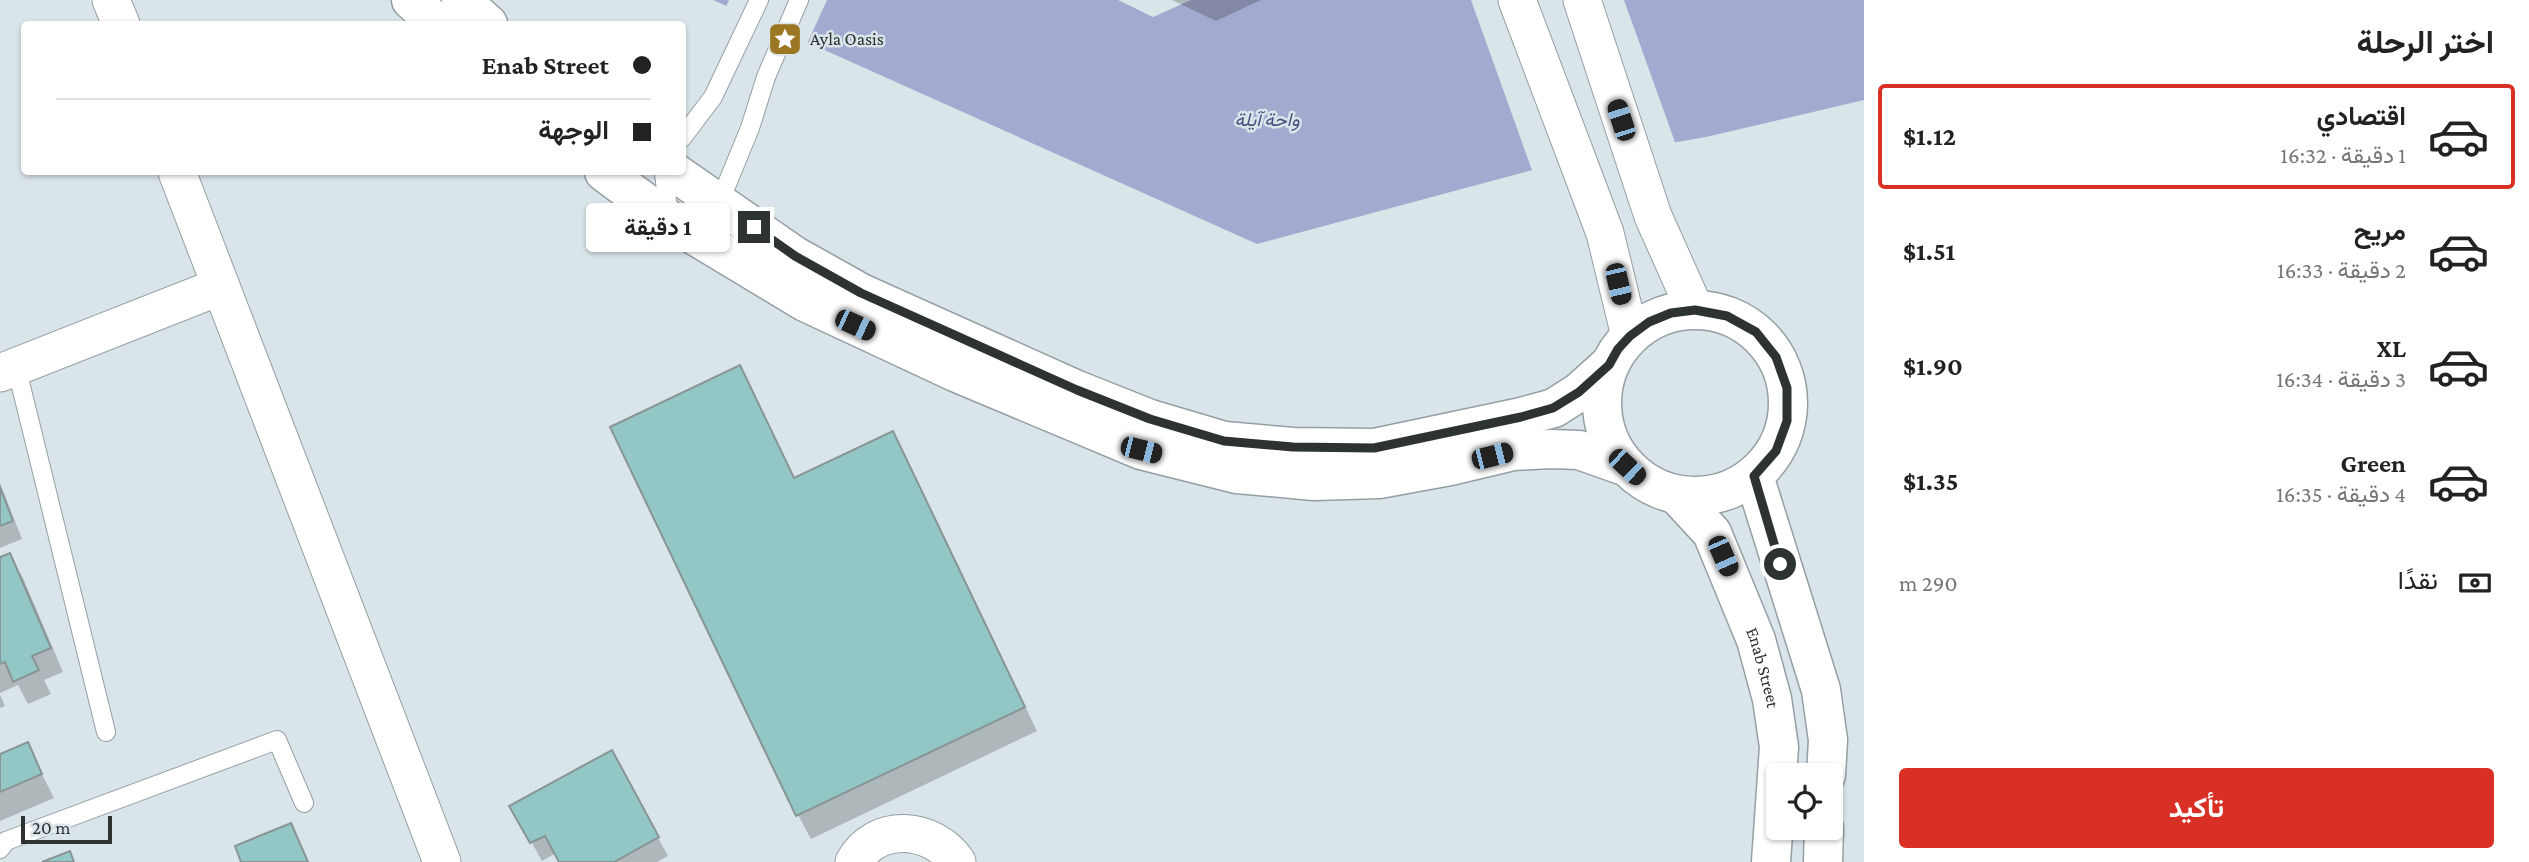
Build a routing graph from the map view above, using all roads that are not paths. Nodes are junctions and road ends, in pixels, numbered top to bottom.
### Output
1 (111, 0) edge
2 (411, 0) edge
3 (461, 0) edge
4 (759, 0) edge
5 (799, 0) edge
6 (1517, 0) edge
7 (1582, 0) edge
8 (120, 21) edge
9 (436, 21) edge
10 (485, 21) edge
11 (686, 133) edge
12 (178, 175) edge
13 (608, 175) edge
14 (664, 175) edge
15 (679, 175) edge
16 (720, 201) junction
17 (669, 220) junction
18 (221, 286) junction
19 (1695, 310) junction
20 (1620, 351) junction
21 (8, 370) edge
22 (1627, 467) junction
23 (1754, 476) junction
24 (1677, 495) junction
25 (106, 732) dead end
26 (1827, 763) edge
27 (304, 803) dead end
28 (1824, 840) edge
29 (0, 849) edge
30 (442, 862) edge
31 (855, 862) edge
32 (957, 862) edge
33 (1771, 862) edge
34 (1823, 862) edge

1 - 8 street
2 - 9 street
3 - 10 street
4 - 11 lane
5 - 16 lane
6 - 20 street
7 - 19 street
12 - 18 street
13 - 17 street
14 - 17 lane
15 - 16 street
16 - 17 lane
16 - 20 street
17 - 22 street
18 - 21 street
18 - 30 street
19 - 20 street
19 - 23 street
20 - 22 street
21 - 25 lane
22 - 24 street
23 - 24 street
23 - 26 street
24 - 33 street, Enab Street
27 - 29 lane
28 - 34 street
31 - 32 street

